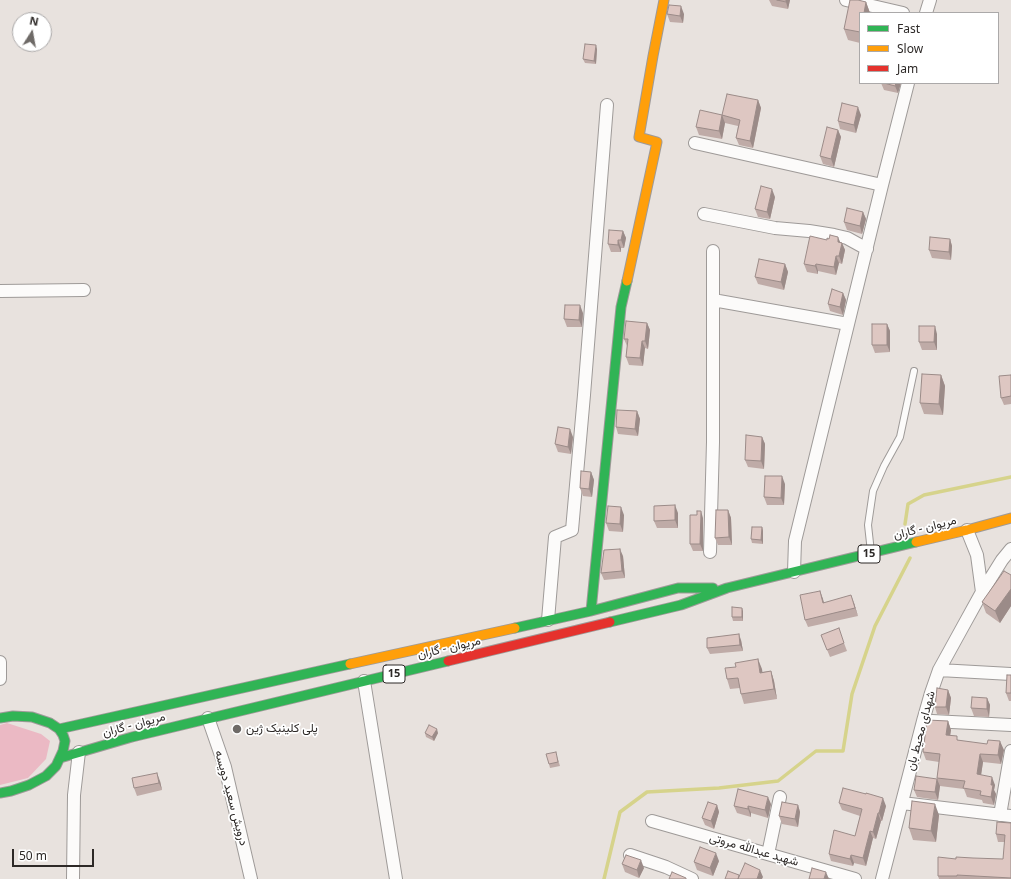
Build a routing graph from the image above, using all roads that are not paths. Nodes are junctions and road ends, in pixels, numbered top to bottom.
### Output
1 (664, 0) edge
2 (846, 0) edge
3 (930, 0) edge
4 (899, 12) edge
5 (926, 12) edge
6 (908, 84) edge
7 (607, 104) dead end
8 (695, 143) dead end
9 (882, 185) junction
10 (704, 214) dead end
11 (867, 249) junction
12 (713, 251) dead end
13 (84, 290) dead end
14 (0, 291) edge
15 (713, 300) junction
16 (848, 324) junction
17 (914, 371) dead end
18 (1011, 518) edge
19 (967, 530) junction
20 (1011, 549) edge
21 (710, 552) dead end
22 (871, 554) junction
23 (1007, 561) edge
24 (794, 572) junction
25 (727, 588) junction
26 (982, 592) junction
27 (591, 611) junction
28 (548, 620) junction
29 (0, 662) edge
30 (939, 670) junction
31 (1011, 674) edge
32 (0, 679) edge
33 (364, 681) junction
34 (143, 716) junction
35 (0, 718) edge
36 (208, 718) junction
37 (923, 721) junction
38 (1011, 725) edge
39 (59, 729) junction
40 (153, 732) junction
41 (1011, 751) edge
42 (78, 752) junction
43 (60, 758) junction
44 (1, 796) edge
45 (780, 796) dead end
46 (902, 803) junction
47 (1006, 815) edge
48 (652, 821) dead end
49 (768, 854) junction
50 (630, 855) edge
51 (73, 879) edge
52 (251, 879) edge
53 (396, 879) edge
54 (692, 879) edge
55 (855, 879) edge
56 (882, 879) edge

1 - 27 main road
2 - 4 street
3 - 5 street
6 - 9 street
7 - 28 street
8 - 9 street
9 - 11 street
10 - 11 street
11 - 16 street
12 - 15 street
13 - 14 street
15 - 16 street
15 - 21 street
16 - 24 street
17 - 22 lane
18 - 19 main road, مریوان - گاران / 15
19 - 22 main road, مریوان - گاران / 15
19 - 26 street
20 - 23 street, شهدای محیط بان
22 - 24 main road, مریوان - گاران / 15
23 - 26 street, شهدای محیط بان
24 - 25 main road, مریوان - گاران / 15
25 - 27 main road, مریوان - گاران / 15
25 - 33 main road, مریوان - گاران / 15
26 - 30 street, شهدای محیط بان
27 - 28 main road, مریوان - گاران / 15
28 - 34 main road, مریوان - گاران / 15
29 - 32 street
30 - 31 street
30 - 37 street, شهدای محیط بان
33 - 36 main road, مریوان - گاران / 15
33 - 53 street
34 - 39 main road, مریوان - گاران / 15
34 - 40 main road
35 - 39 main road
36 - 40 main road, مریوان - گاران / 15
36 - 52 street, درویش سعید دویسه
37 - 38 street
37 - 46 street, شهدای محیط بان
39 - 43 main road
40 - 42 main road, مریوان - گاران / 15
41 - 47 street
42 - 43 main road, مریوان - گاران / 15
42 - 51 street
43 - 44 main road
45 - 49 street
46 - 47 street
46 - 56 street, شهدای محیط بان
48 - 49 street, شهید عبدالله مروتی
49 - 55 street, شهید عبدالله مروتی
50 - 54 street

